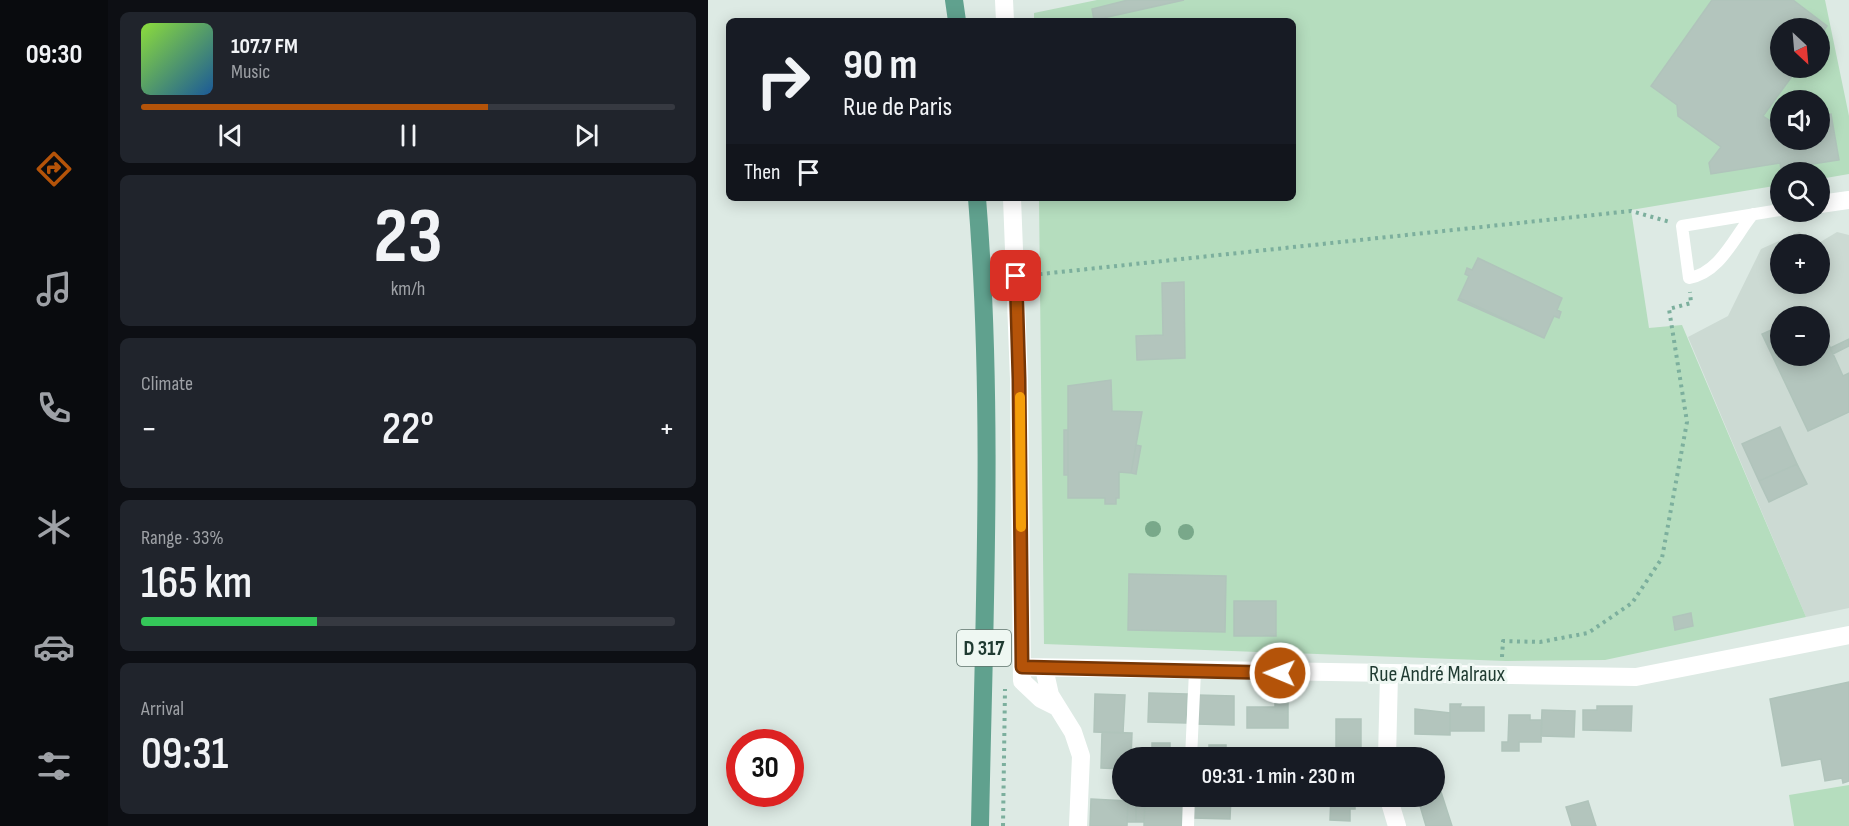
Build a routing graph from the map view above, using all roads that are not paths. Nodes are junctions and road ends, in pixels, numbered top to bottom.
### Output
1 (954, 0) edge
2 (1004, 0) edge
3 (957, 18) edge
4 (1005, 18) edge
5 (1849, 200) edge
6 (977, 201) edge
7 (1012, 201) edge
8 (1830, 203) edge
9 (1770, 211) edge
10 (1753, 214) junction
11 (1849, 635) edge
12 (1044, 668) junction
13 (1195, 671) junction
14 (1389, 674) junction
15 (1016, 677) junction
16 (1055, 706) junction
17 (1192, 747) edge
18 (1388, 747) edge
19 (1189, 807) edge
20 (1391, 807) edge
21 (980, 826) edge
22 (1078, 826) edge
23 (1188, 826) edge
24 (1397, 826) edge

1 - 3 main road
2 - 4 street
5 - 8 street
6 - 21 main road, D 317
7 - 15 street
9 - 10 lane
10 - 10 lane
11 - 14 street, Rue André Malraux
12 - 13 street, Rue André Malraux
12 - 15 street, Rue André Malraux
12 - 16 street
13 - 14 street, Rue André Malraux
13 - 17 lane
14 - 18 street
15 - 16 street
16 - 22 street
19 - 23 lane
20 - 24 street

